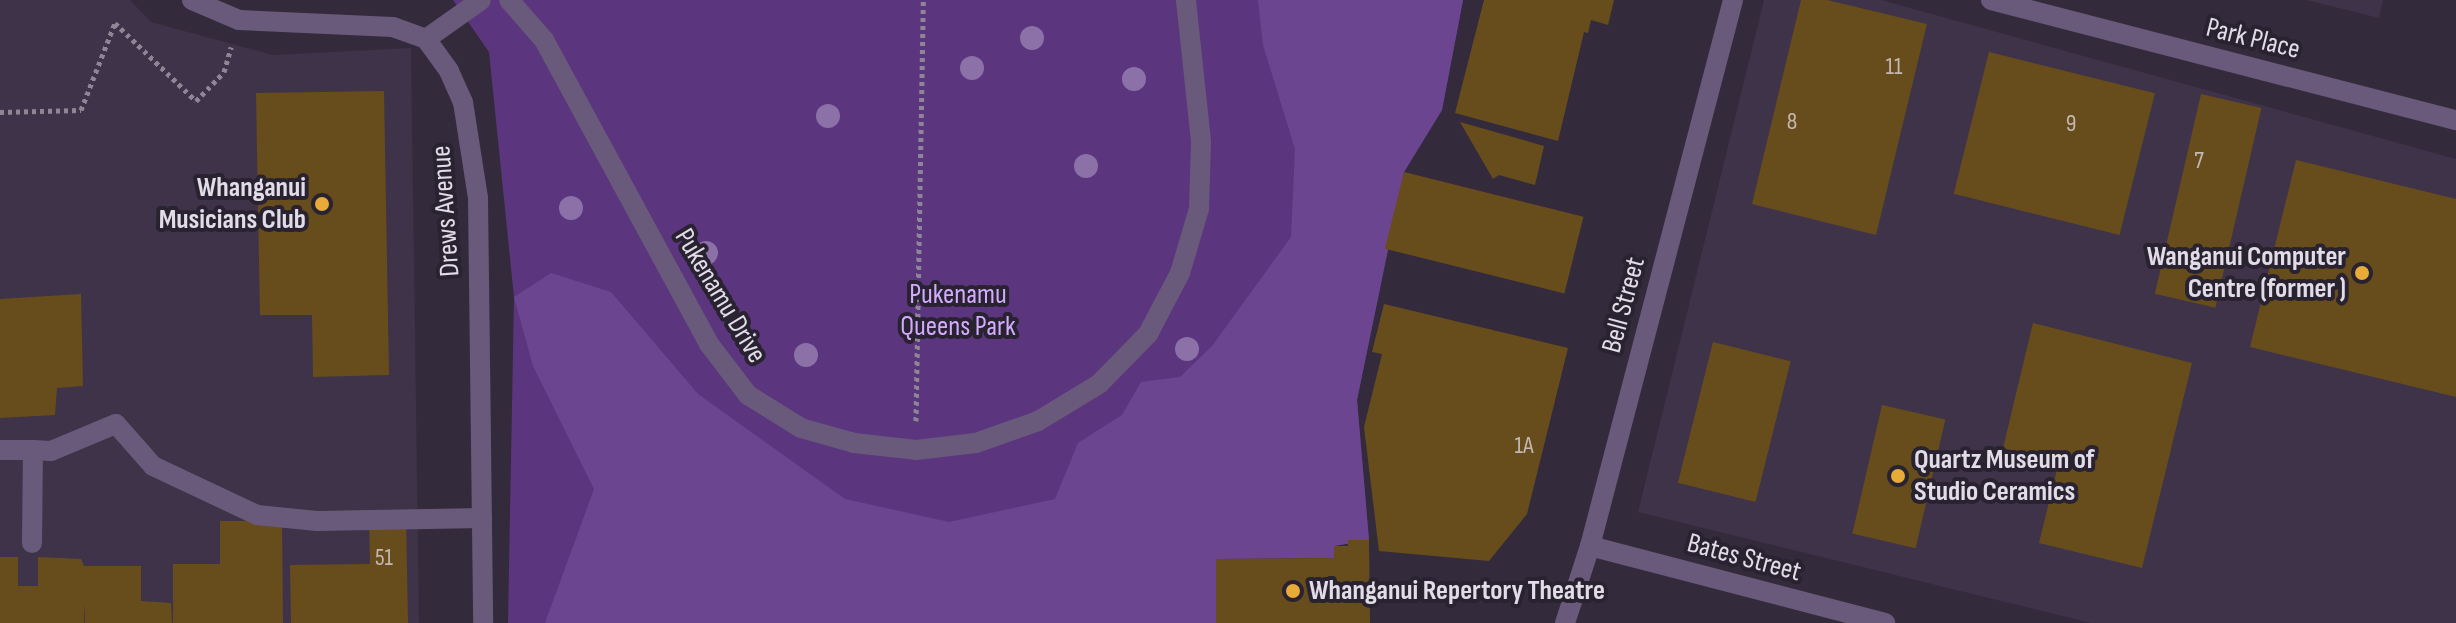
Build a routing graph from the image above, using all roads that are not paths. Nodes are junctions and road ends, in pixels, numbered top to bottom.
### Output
1 (509, 0) edge
2 (1186, 0) edge
3 (1733, 0) edge
4 (1991, 0) edge
5 (478, 1) edge
6 (195, 2) edge
7 (426, 39) junction
8 (2456, 120) edge
9 (0, 450) edge
10 (33, 450) junction
11 (482, 518) junction
12 (32, 543) dead end
13 (1590, 546) junction
14 (483, 623) edge
15 (1565, 623) edge
16 (1885, 623) edge

1 - 2 street, Pukenamu Drive
3 - 13 street, Bell Street
4 - 8 street, Park Place
5 - 7 street
6 - 7 street
7 - 11 street, Drews Avenue
9 - 10 street
10 - 11 street
10 - 12 street
11 - 14 street, Drews Avenue
13 - 15 street, Bell Street
13 - 16 street, Bates Street

